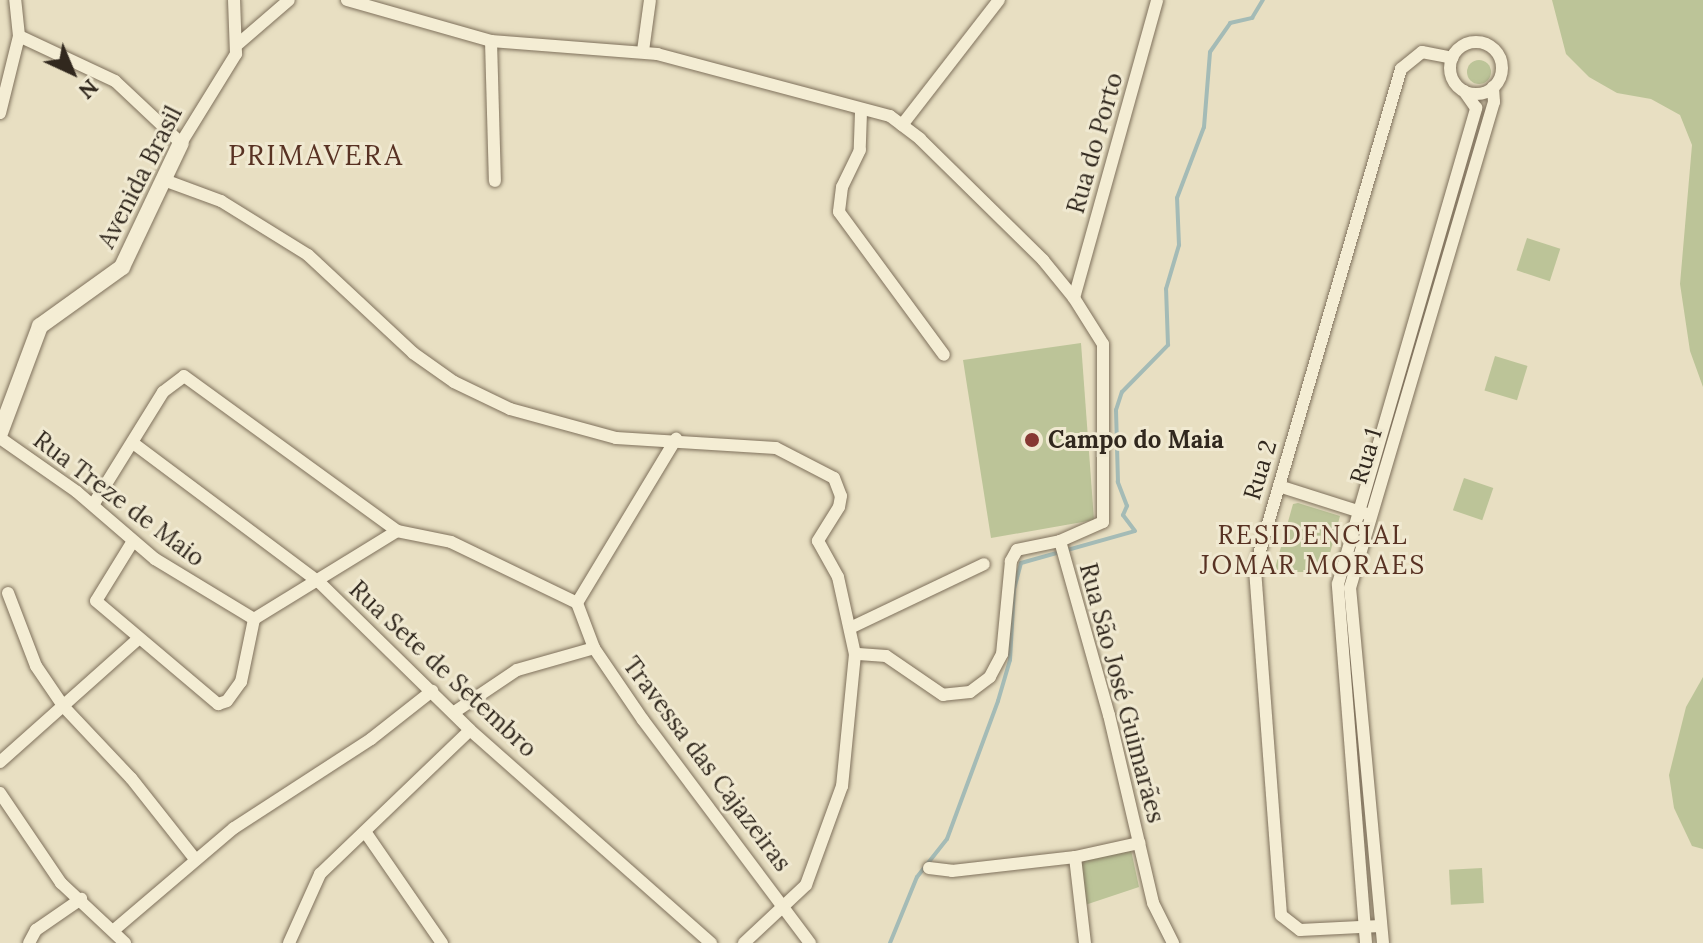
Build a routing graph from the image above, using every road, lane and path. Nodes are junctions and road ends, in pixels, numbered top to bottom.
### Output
1 (15, 0) edge
2 (234, 0) edge
3 (289, 0) edge
4 (347, 0) edge
5 (650, 0) edge
6 (999, 0) edge
7 (1157, 0) edge
8 (19, 36) junction
9 (491, 41) junction
10 (238, 44) junction
11 (643, 51) junction
12 (1452, 58) junction
13 (1493, 87) junction
14 (1464, 91) junction
15 (861, 112) junction
16 (0, 113) edge
17 (902, 125) junction
18 (181, 143) junction
19 (164, 180) junction
20 (495, 181) dead end
21 (1074, 298) junction
22 (944, 355) dead end
23 (0, 435) edge
24 (676, 439) junction
25 (133, 443) junction
26 (1279, 486) junction
27 (93, 505) junction
28 (1365, 514) junction
29 (397, 531) junction
30 (133, 541) junction
31 (1061, 549) junction
32 (984, 564) dead end
33 (319, 582) junction
34 (8, 593) dead end
35 (577, 603) junction
36 (254, 619) junction
37 (852, 627) junction
38 (139, 638) junction
39 (594, 648) junction
40 (855, 654) junction
41 (432, 691) junction
42 (64, 707) junction
43 (453, 713) junction
44 (470, 730) junction
45 (0, 762) edge
46 (0, 793) edge
47 (366, 833) junction
48 (1139, 843) junction
49 (1075, 857) junction
50 (195, 859) junction
51 (929, 868) dead end
52 (81, 899) junction
53 (786, 905) junction
54 (1380, 926) junction
55 (1363, 927) junction
56 (114, 930) junction
57 (29, 943) edge
58 (125, 943) edge
59 (289, 943) edge
60 (442, 943) edge
61 (711, 943) edge
62 (744, 943) edge
63 (810, 943) edge
64 (1085, 943) edge
65 (1173, 943) edge
66 (1366, 943) edge
67 (1383, 943) edge

1 - 8 street
2 - 10 street, Avenida Brasil
3 - 10 street
4 - 9 street, Rua São José Guimarães
5 - 11 street
6 - 17 street
7 - 21 street, Rua do Porto
8 - 16 street
8 - 18 street
9 - 11 street, Rua São José Guimarães
9 - 20 street
10 - 18 street, Avenida Brasil
11 - 15 street, Rua São José Guimarães
12 - 13 street, Rua 1
12 - 14 street, Rua 1
12 - 26 street, Rua 2
13 - 14 street
13 - 28 street, Rua 1
14 - 28 street, Rua 1
15 - 17 street, Rua São José Guimarães
15 - 22 street
17 - 21 street, Rua São José Guimarães
18 - 19 street, Avenida Brasil
19 - 23 street, Avenida Brasil
19 - 24 street
21 - 31 street, Rua São José Guimarães
23 - 27 street, Rua Treze de Maio
24 - 35 street
24 - 37 street
25 - 27 street
25 - 29 street
25 - 33 street, Rua Sete de Setembro
26 - 28 street
26 - 55 street, Rua 2
27 - 30 street, Rua Treze de Maio
28 - 54 street, Rua 1
28 - 55 street, Rua 1
29 - 33 street
29 - 35 street
30 - 36 street, Rua Treze de Maio
30 - 38 street
31 - 40 street
31 - 48 street, Rua São José Guimarães
32 - 37 street
33 - 36 street
33 - 41 street, Rua Sete de Setembro
34 - 42 street
35 - 39 street, Travessa das Cajazeiras
36 - 38 street
37 - 40 street
38 - 42 street
39 - 43 street, Travessa das Cajazeiras
39 - 53 street, Travessa das Cajazeiras
40 - 53 street
41 - 43 street, Rua Sete de Setembro
41 - 50 street
42 - 45 street
42 - 50 street
43 - 44 street, Rua Sete de Setembro
44 - 47 street
44 - 61 street, Rua Sete de Setembro
46 - 52 street
47 - 59 street
47 - 60 street
48 - 49 street
48 - 65 street, Rua São José Guimarães
49 - 51 street
49 - 64 street
50 - 56 street
52 - 56 street
52 - 57 street
53 - 62 street
53 - 63 street, Travessa das Cajazeiras
54 - 55 street, Rua 2
54 - 67 street, Rua 1
55 - 66 street, Rua 1
56 - 58 street

